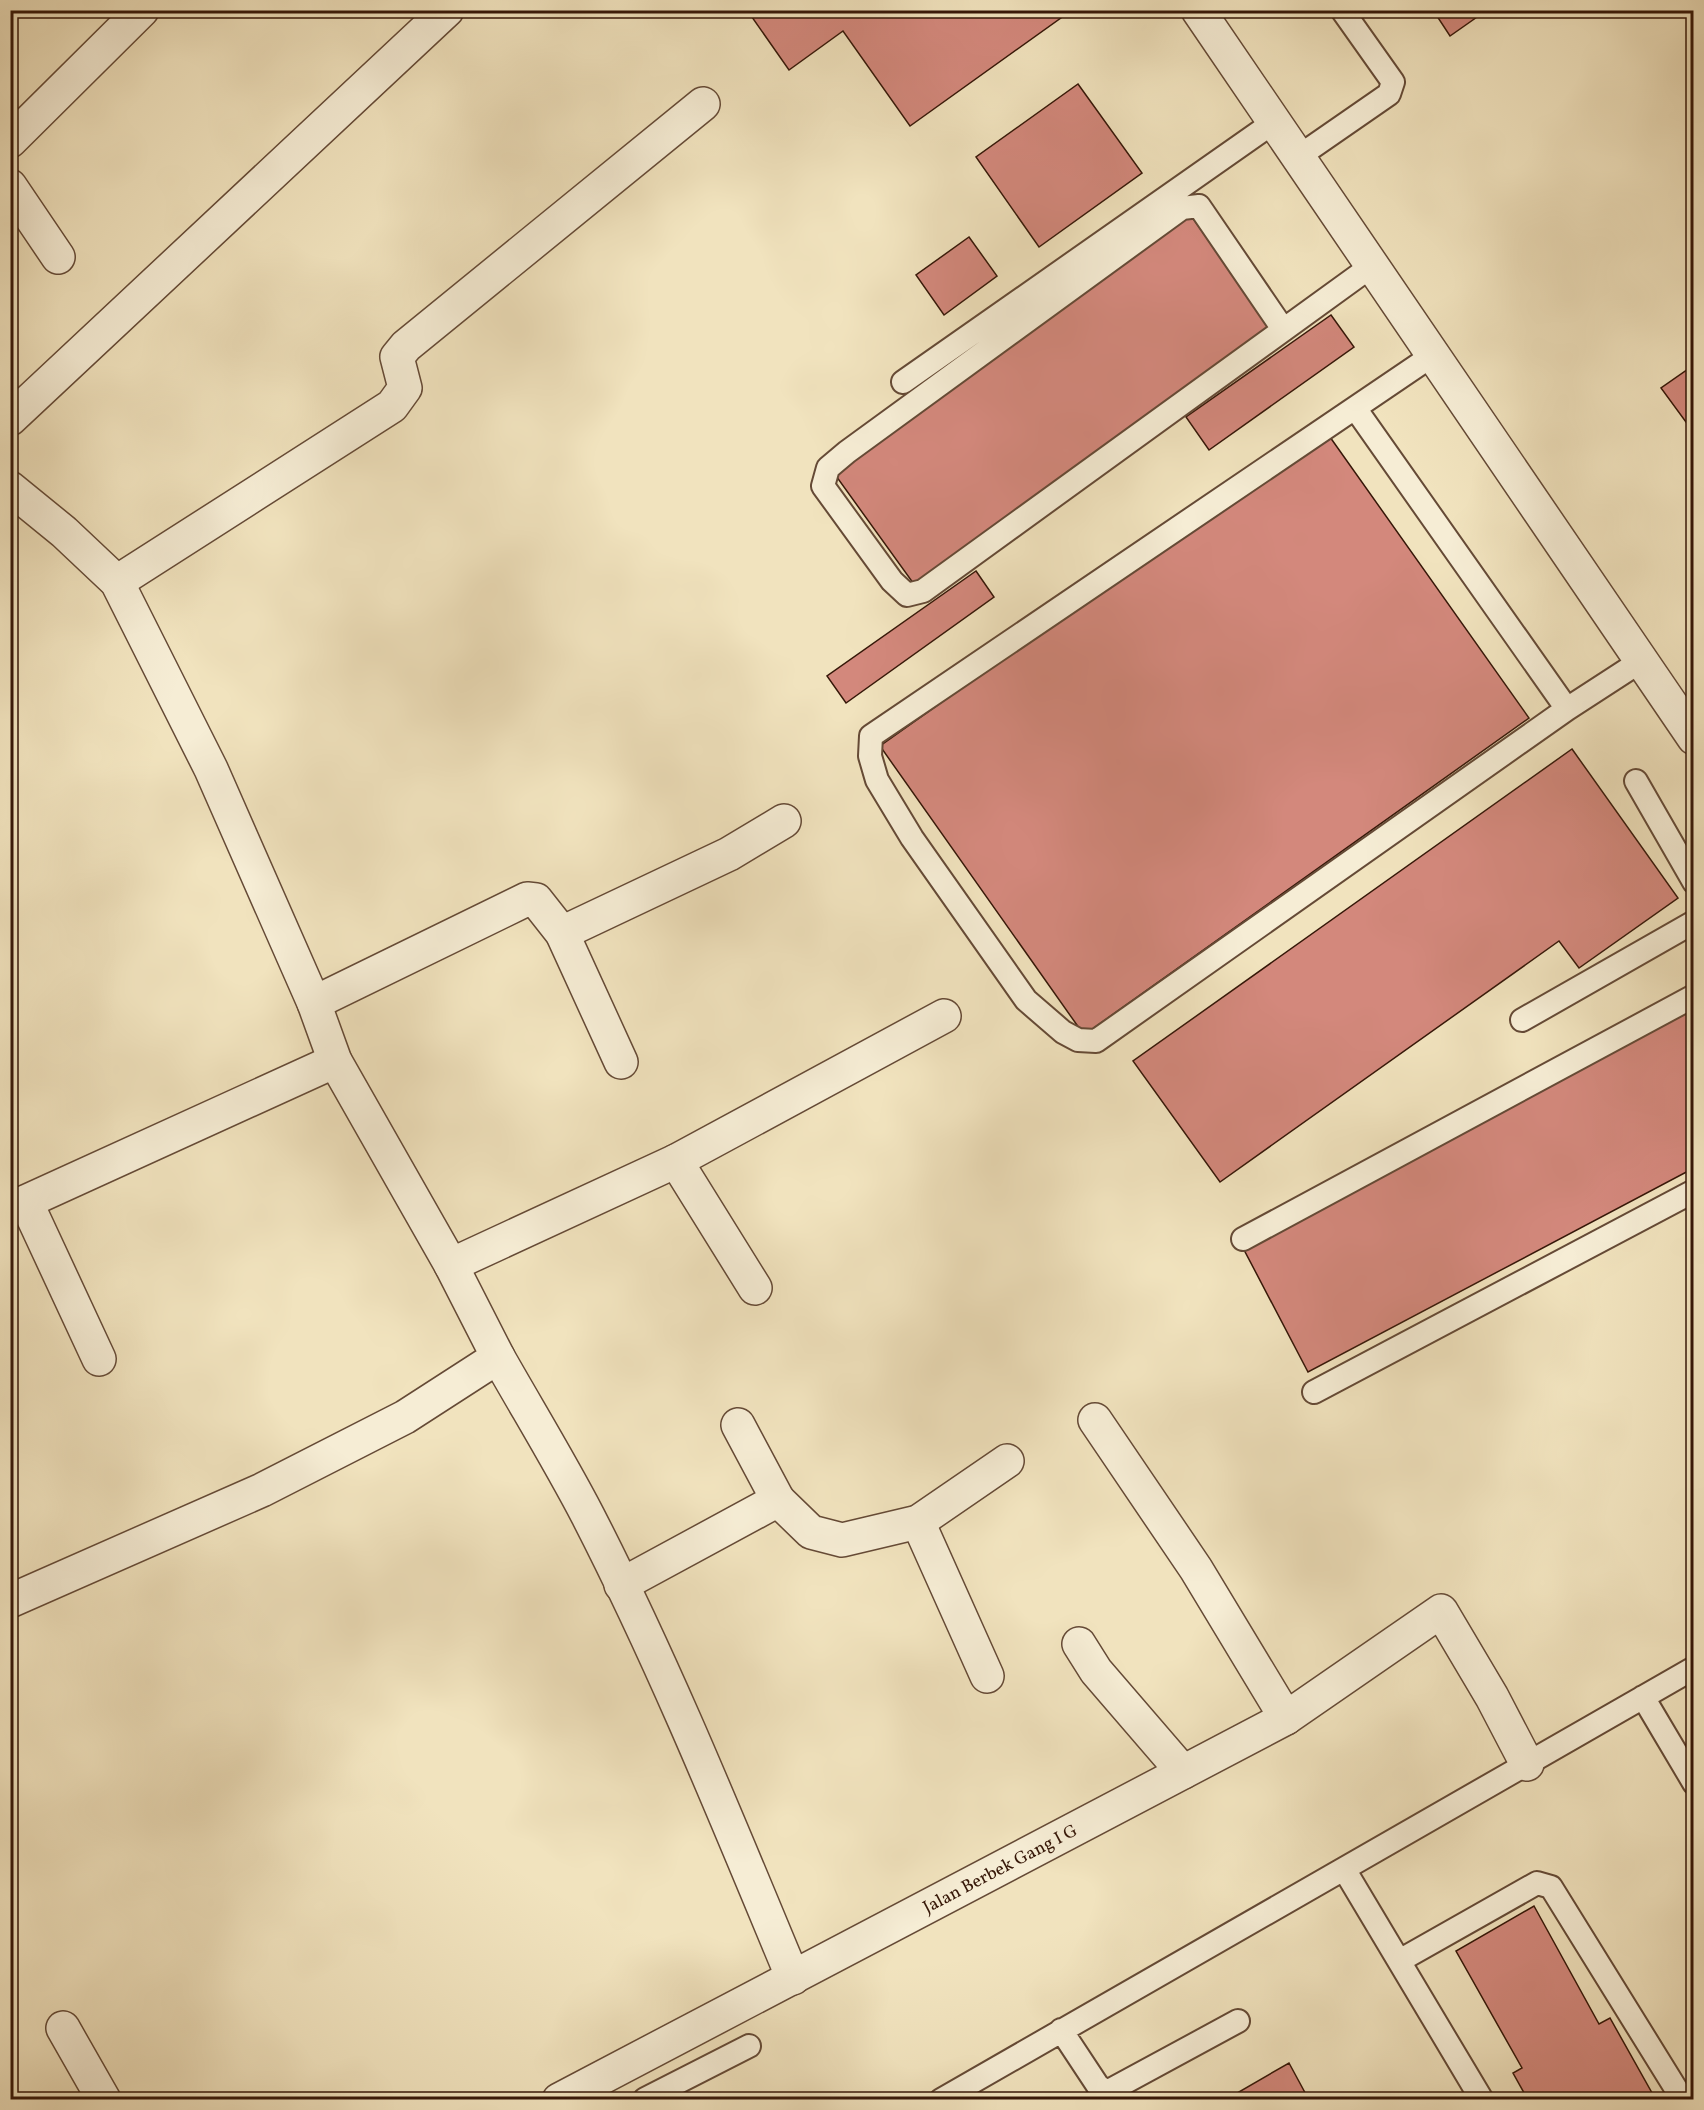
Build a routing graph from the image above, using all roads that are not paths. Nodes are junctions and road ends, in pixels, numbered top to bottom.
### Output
1 (142, 10) edge
2 (447, 10) edge
3 (1198, 10) edge
4 (1342, 10) edge
5 (703, 104) dead end
6 (1274, 122) junction
7 (10, 141) edge
8 (1298, 157) junction
9 (10, 186) edge
10 (58, 257) dead end
11 (1373, 265) junction
12 (1283, 329) junction
13 (1433, 355) junction
14 (903, 382) dead end
15 (1355, 408) junction
16 (10, 419) edge
17 (10, 488) edge
18 (117, 582) junction
19 (1641, 661) junction
20 (1568, 710) junction
21 (1694, 738) edge
22 (1636, 781) dead end
23 (784, 821) dead end
24 (1694, 882) edge
25 (1694, 922) edge
26 (562, 933) junction
27 (1694, 996) edge
28 (314, 1003) junction
29 (944, 1016) dead end
30 (1522, 1020) dead end
31 (335, 1061) junction
32 (621, 1062) dead end
33 (676, 1161) junction
34 (1682, 1190) edge
35 (18, 1205) edge
36 (1243, 1239) dead end
37 (451, 1264) junction
38 (755, 1288) dead end
39 (498, 1357) junction
40 (99, 1359) dead end
41 (1314, 1392) dead end
42 (1095, 1420) dead end
43 (738, 1425) dead end
44 (1007, 1461) dead end
45 (778, 1500) junction
46 (918, 1522) junction
47 (621, 1585) junction
48 (10, 1601) edge
49 (1079, 1644) dead end
50 (1694, 1668) edge
51 (987, 1676) dead end
52 (1643, 1697) junction
53 (1286, 1718) junction
54 (1527, 1764) junction
55 (1183, 1772) junction
56 (1694, 1783) edge
57 (1344, 1869) junction
58 (1399, 1961) junction
59 (793, 1978) junction
60 (1238, 2021) dead end
61 (63, 2028) dead end
62 (1061, 2030) junction
63 (749, 2046) dead end
64 (624, 2065) junction
65 (645, 2099) edge
66 (104, 2100) edge
67 (559, 2100) edge
68 (941, 2100) edge
69 (1482, 2100) edge
70 (1683, 2100) edge

1 - 7 street
2 - 16 street
3 - 6 street
4 - 8 lane
5 - 18 street
6 - 8 street
6 - 14 lane
8 - 11 street
9 - 10 street
11 - 12 lane
11 - 13 street
12 - 12 lane
13 - 15 lane
13 - 19 street
15 - 20 lane
15 - 20 lane
17 - 18 street
18 - 28 street
19 - 20 lane
19 - 21 street
22 - 24 lane
23 - 26 street
25 - 30 lane
26 - 28 street
26 - 32 street
27 - 36 lane
28 - 31 street
29 - 33 street
31 - 35 street
31 - 37 street
33 - 37 street
33 - 38 street
34 - 41 lane
35 - 40 street
37 - 39 street
39 - 47 street
39 - 48 street
42 - 53 street
43 - 45 street
44 - 46 street
45 - 46 street
45 - 47 street
46 - 51 street
47 - 59 street
49 - 55 street
50 - 52 lane
52 - 54 lane
52 - 56 lane
53 - 54 street, Jalan Berbek Gang I G
53 - 55 street, Jalan Berbek Gang I G
54 - 57 lane
55 - 59 street, Jalan Berbek Gang I G
57 - 58 lane
57 - 62 lane
58 - 69 lane
58 - 70 lane
59 - 64 street, Jalan Berbek Gang I G
60 - 62 lane
61 - 66 street
62 - 68 lane
63 - 65 lane
64 - 65 lane
64 - 67 street, Jalan Berbek Gang I G

